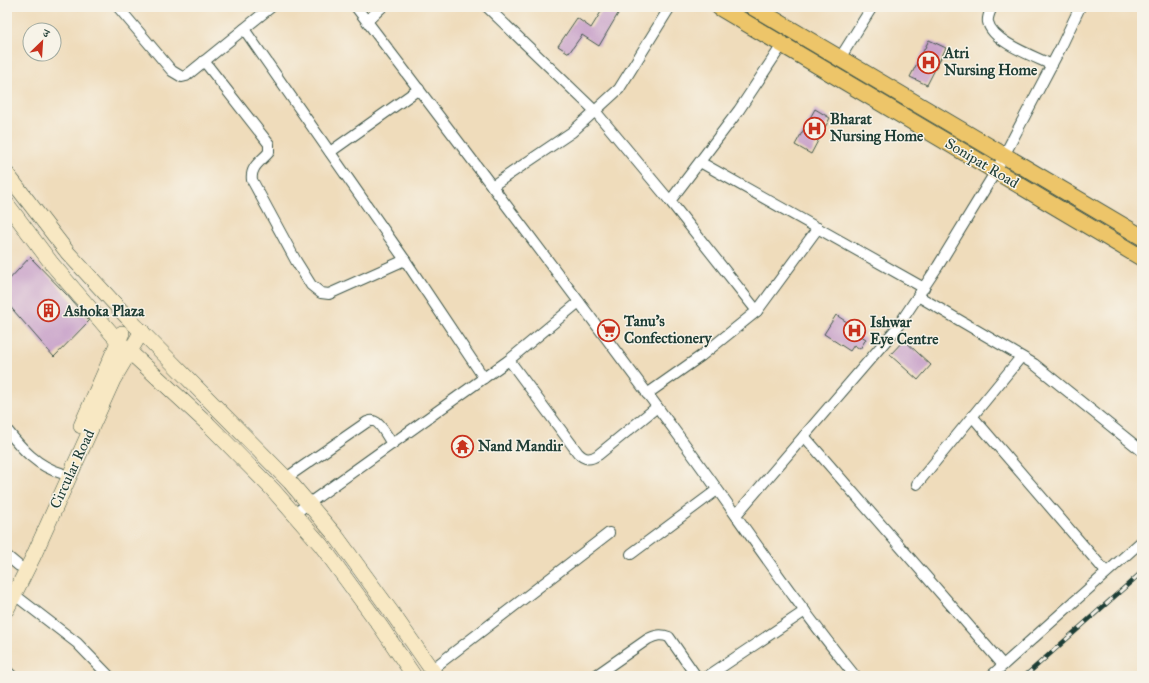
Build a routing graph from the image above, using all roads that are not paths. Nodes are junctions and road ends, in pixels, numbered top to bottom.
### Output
1 (271, 7) edge
2 (356, 7) edge
3 (382, 7) edge
4 (487, 7) edge
5 (670, 7) edge
6 (719, 7) edge
7 (754, 7) edge
8 (872, 7) edge
9 (992, 7) edge
10 (1080, 7) edge
11 (124, 9) edge
12 (367, 21) junction
13 (244, 29) junction
14 (782, 45) junction
15 (840, 58) junction
16 (204, 61) junction
17 (1052, 64) junction
18 (418, 89) junction
19 (595, 111) junction
20 (330, 152) junction
21 (1004, 156) junction
22 (700, 162) junction
23 (996, 171) junction
24 (7, 174) edge
25 (492, 186) junction
26 (670, 201) junction
27 (7, 204) edge
28 (818, 228) junction
29 (1142, 237) edge
30 (1142, 258) edge
31 (405, 260) junction
32 (921, 292) junction
33 (579, 302) junction
34 (757, 311) junction
35 (127, 317) junction
36 (142, 331) junction
37 (118, 340) junction
38 (130, 351) junction
39 (1021, 357) junction
40 (509, 360) junction
41 (484, 378) junction
42 (647, 394) junction
43 (657, 407) junction
44 (972, 416) junction
45 (7, 430) edge
46 (804, 436) junction
47 (392, 444) junction
48 (1142, 450) edge
49 (61, 473) junction
50 (286, 478) junction
51 (917, 484) dead end
52 (717, 490) junction
53 (309, 504) junction
54 (294, 514) junction
55 (736, 515) junction
56 (608, 533) dead end
57 (1142, 541) edge
58 (631, 554) dead end
59 (7, 556) edge
60 (19, 566) junction
61 (1106, 572) junction
62 (365, 576) junction
63 (351, 586) junction
64 (10, 592) edge
65 (7, 609) edge
66 (805, 611) junction
67 (1003, 665) junction
68 (7, 671) edge
69 (434, 673) edge
70 (12, 676) edge
71 (110, 676) edge
72 (414, 676) edge
73 (595, 676) edge
74 (696, 676) edge
75 (708, 676) edge
76 (854, 676) edge
77 (991, 676) edge

1 - 13 street
2 - 12 street
3 - 12 street
4 - 19 street
5 - 19 street
6 - 14 main road, Sonipat Road
7 - 15 main road, Sonipat Road
8 - 15 street
9 - 17 street
10 - 17 street
11 - 16 street
12 - 18 street
13 - 16 street
13 - 20 street
14 - 22 street
14 - 23 main road, Sonipat Road
15 - 21 main road, Sonipat Road
16 - 31 street
17 - 21 street
18 - 20 street
18 - 25 street
19 - 25 street
19 - 26 street
20 - 31 street
21 - 23 street
21 - 29 main road, Sonipat Road
22 - 26 street
22 - 28 street
23 - 30 main road, Sonipat Road
23 - 32 street
24 - 35 main road
25 - 33 street
26 - 34 street
27 - 37 main road
28 - 32 street
28 - 34 street
31 - 41 street
32 - 39 street
32 - 46 street
33 - 40 street
33 - 42 street
34 - 42 street
35 - 36 main road
35 - 37 main road, Circular Road
36 - 38 main road, Circular Road
36 - 50 main road
37 - 38 main road
37 - 49 main road, Circular Road
38 - 54 main road
38 - 64 main road, Circular Road
39 - 44 street
39 - 48 street
40 - 41 street
40 - 43 street
41 - 47 street
42 - 43 street
43 - 52 street
44 - 51 street
44 - 61 street
45 - 49 street
46 - 55 street
46 - 67 street
47 - 50 street
47 - 53 street
49 - 60 main road, Circular Road
50 - 53 main road
52 - 55 street
52 - 58 street
53 - 54 street
53 - 62 main road
54 - 63 main road
55 - 66 street
56 - 69 street
57 - 61 street
59 - 60 street
60 - 64 main road, Circular Road
61 - 67 street
62 - 63 main road
62 - 69 main road
63 - 72 main road
64 - 65 main road, Circular Road
64 - 71 street
66 - 75 street
66 - 76 street
67 - 77 street
68 - 70 street
73 - 74 street

